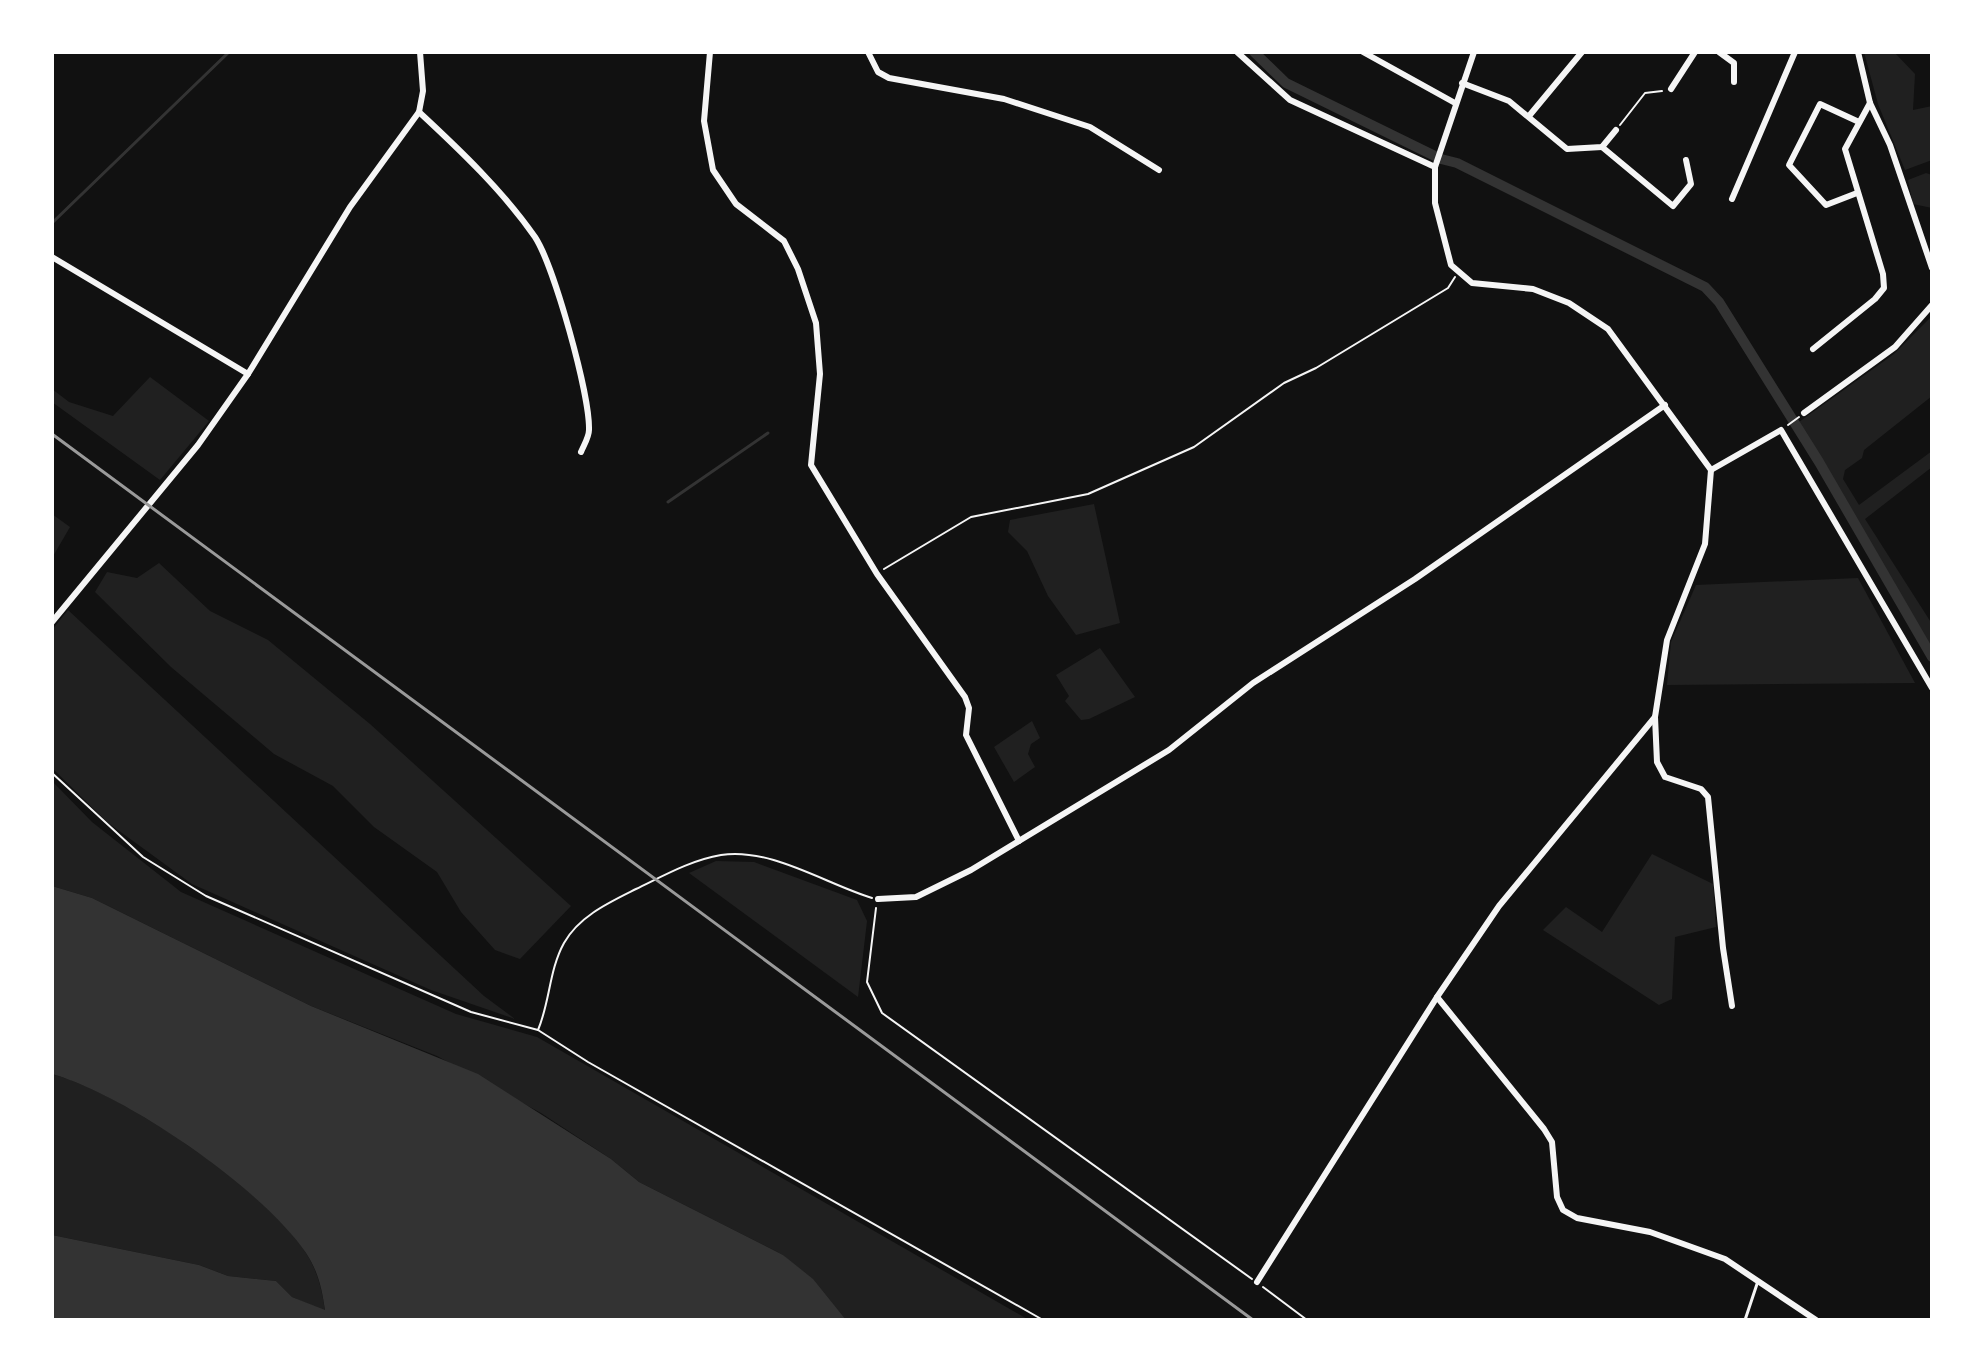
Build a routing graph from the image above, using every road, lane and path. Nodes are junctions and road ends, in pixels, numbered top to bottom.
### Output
1 (420, 52) edge
2 (710, 52) edge
3 (868, 52) edge
4 (1237, 52) edge
5 (1363, 52) edge
6 (1474, 52) edge
7 (1582, 52) edge
8 (1695, 52) edge
9 (1719, 52) edge
10 (1795, 52) edge
11 (1858, 52) edge
12 (1734, 82) dead end
13 (1462, 83) junction
14 (1671, 89) joint
15 (1455, 103) junction
16 (1870, 103) junction
17 (419, 112) junction
18 (1529, 116) junction
19 (1859, 122) junction
20 (1616, 130) joint
21 (1602, 147) junction
22 (1686, 160) dead end
23 (1435, 164) junction
24 (1159, 170) dead end
25 (1857, 193) junction
26 (1732, 199) dead end
27 (52, 257) edge
28 (1932, 268) edge
29 (1457, 274) junction
30 (1932, 305) edge
31 (1813, 349) dead end
32 (248, 374) junction
33 (1665, 405) junction
34 (1804, 413) dead end
35 (1797, 418) dead end
36 (1790, 423) dead end
37 (581, 452) dead end
38 (1711, 470) junction
39 (877, 574) junction
40 (52, 622) edge
41 (1932, 688) edge
42 (1655, 717) junction
43 (52, 773) edge
44 (1019, 841) junction
45 (878, 899) junction
46 (1437, 997) junction
47 (1732, 1006) dead end
48 (538, 1030) junction
49 (1758, 1281) junction
50 (1257, 1282) junction
51 (1043, 1320) edge
52 (1307, 1320) edge
53 (1745, 1320) edge
54 (1816, 1320) edge

1 - 17 street
2 - 39 street
3 - 24 street
4 - 23 street
5 - 15 street
6 - 13 street
7 - 18 street
8 - 14 street
9 - 12 street
10 - 26 street
11 - 16 street
13 - 15 street
13 - 18 street
14 - 20 path
15 - 23 street
16 - 19 street
16 - 28 street
17 - 32 street
17 - 37 street
18 - 21 street
19 - 25 street
19 - 25 street
20 - 21 street
21 - 22 street
23 - 29 street
25 - 31 street
27 - 32 street
29 - 33 street
29 - 39 path
30 - 34 street
32 - 40 street
33 - 38 street
33 - 44 street
35 - 36 path
38 - 41 street
38 - 42 street
39 - 44 street
42 - 46 street
42 - 47 street
43 - 48 path
44 - 45 street
45 - 48 path
45 - 50 path
46 - 49 street
46 - 50 street
48 - 51 path
49 - 53 lane
49 - 54 street
50 - 52 path

